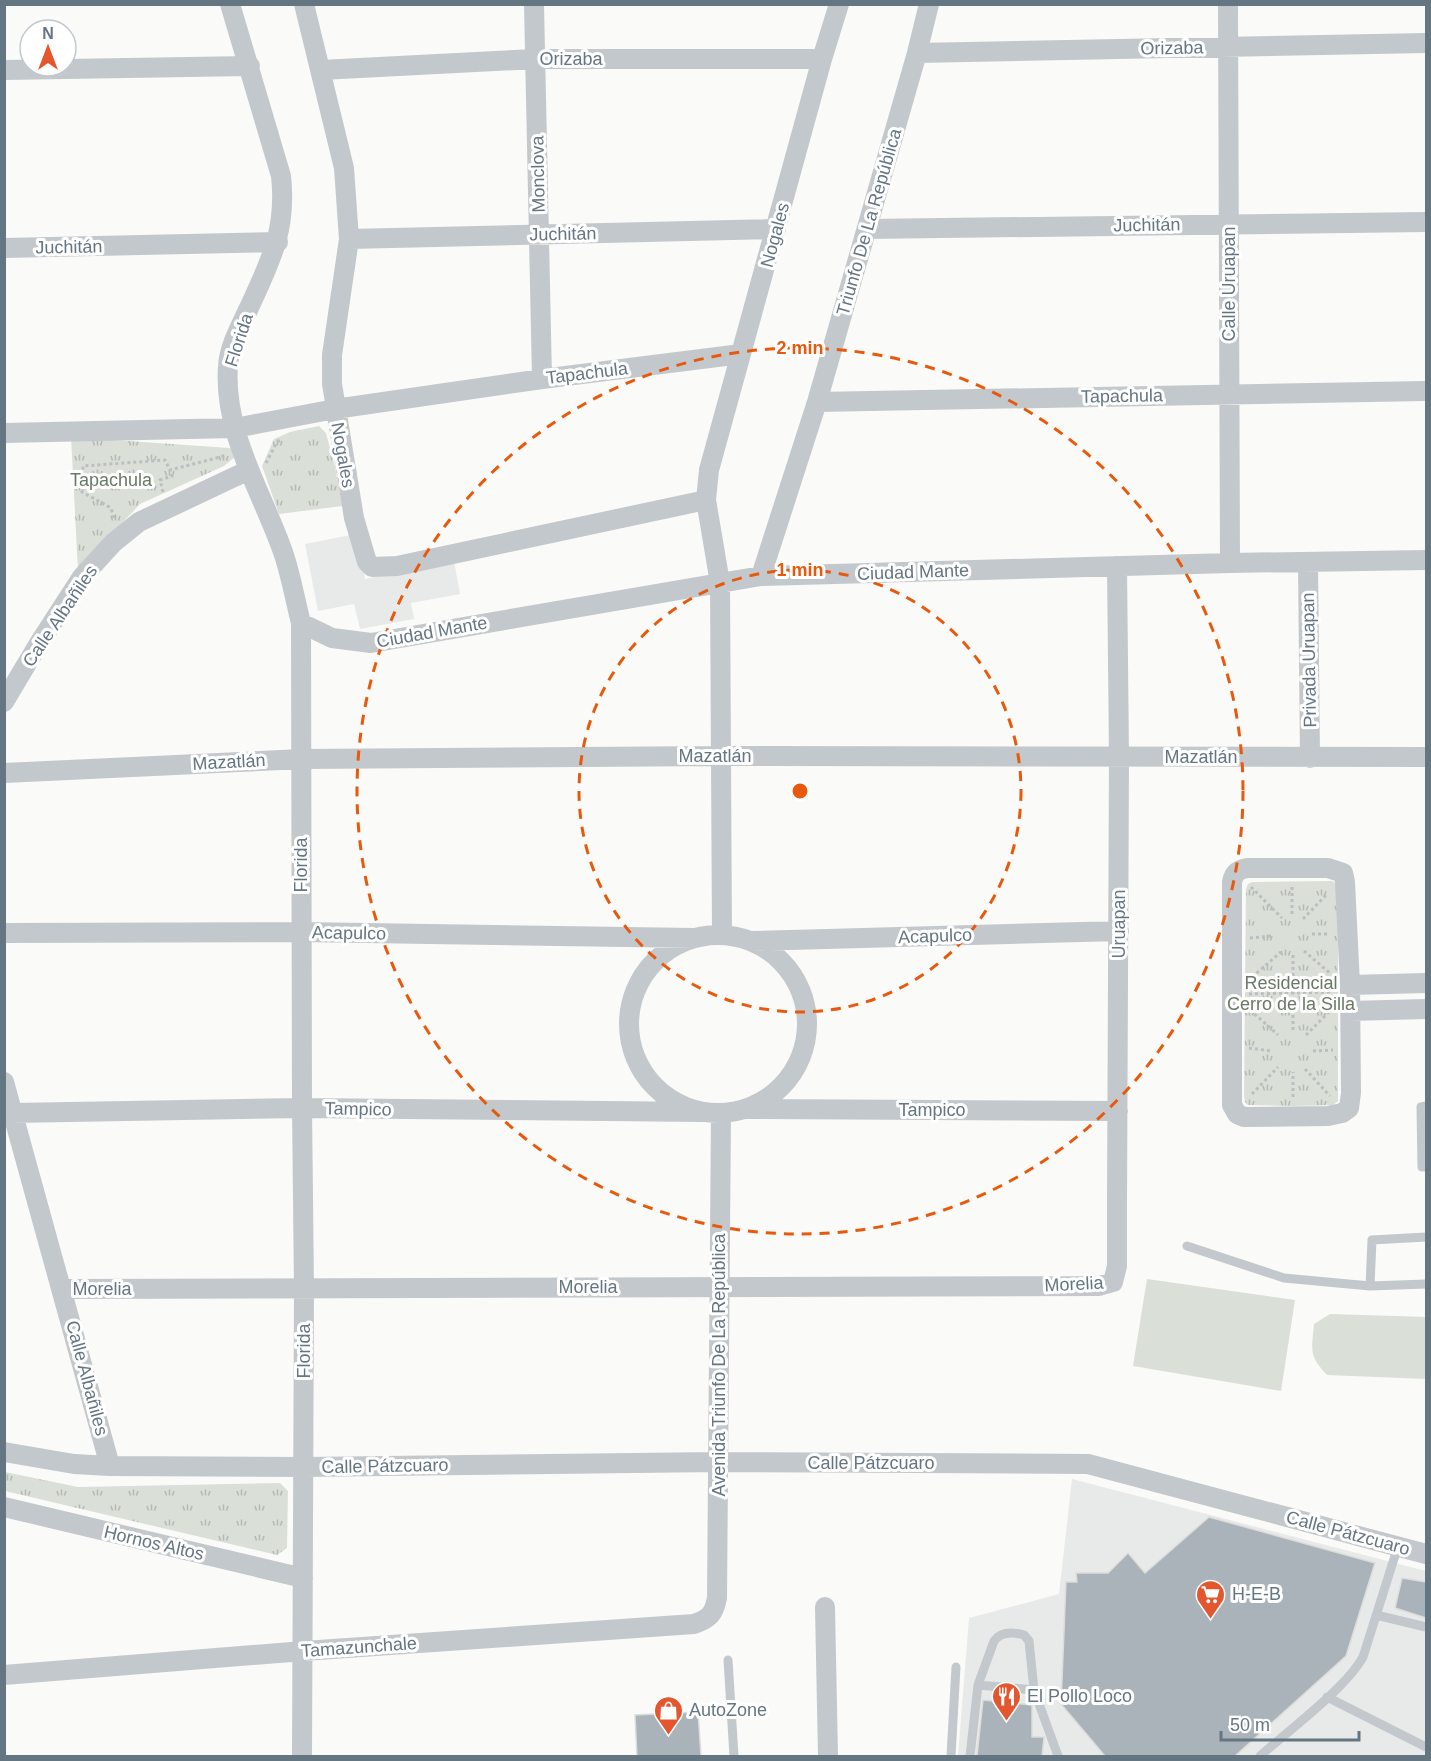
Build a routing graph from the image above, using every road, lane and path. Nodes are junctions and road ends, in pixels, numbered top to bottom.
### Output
1 (230, 4) edge
2 (304, 4) edge
3 (534, 4) edge
4 (839, 4) edge
5 (929, 4) edge
6 (1228, 4) edge
7 (1426, 43) edge
8 (1228, 47) junction
9 (917, 53) junction
10 (535, 59) junction
11 (822, 59) junction
12 (250, 66) junction
13 (4, 70) edge
14 (321, 70) junction
15 (1426, 222) edge
16 (1229, 224) junction
17 (776, 229) junction
18 (867, 229) junction
19 (540, 235) junction
20 (349, 239) junction
21 (278, 242) junction
22 (4, 248) edge
23 (741, 354) junction
24 (542, 379) junction
25 (1426, 392) edge
26 (1229, 394) junction
27 (817, 402) junction
28 (335, 410) junction
29 (235, 428) junction
30 (4, 433) edge
31 (289, 436) dead end
32 (242, 451) junction
33 (257, 468) junction
34 (170, 470) junction
35 (163, 494) dead end
36 (706, 501) junction
37 (117, 528) dead end
38 (1426, 560) edge
39 (1308, 562) junction
40 (1230, 563) junction
41 (1117, 566) junction
42 (761, 576) junction
43 (720, 583) junction
44 (301, 623) junction
45 (4, 702) edge
46 (722, 756) junction
47 (1119, 757) junction
48 (1426, 757) edge
49 (1310, 758) junction
50 (302, 759) junction
51 (4, 772) edge
52 (1292, 868) junction
53 (1343, 873) junction
54 (1234, 874) junction
55 (1292, 916) dead end
56 (1282, 918) dead end
57 (1303, 919) dead end
58 (1119, 931) junction
59 (301, 932) junction
60 (4, 933) edge
61 (722, 935) junction
62 (694, 938) junction
63 (752, 941) junction
64 (1304, 951) dead end
65 (1281, 952) dead end
66 (1293, 955) dead end
67 (1426, 983) edge
68 (1232, 994) junction
69 (1293, 994) junction
70 (1350, 996) junction
71 (1426, 1009) edge
72 (1293, 1030) dead end
73 (1278, 1035) dead end
74 (1306, 1035) dead end
75 (1278, 1067) dead end
76 (1305, 1069) dead end
77 (1293, 1072) dead end
78 (4, 1082) edge
79 (1426, 1106) edge
80 (302, 1108) junction
81 (745, 1109) junction
82 (1118, 1111) junction
83 (1345, 1111) junction
84 (712, 1112) junction
85 (12, 1113) junction
86 (1237, 1114) junction
87 (1293, 1117) junction
88 (1426, 1167) edge
89 (1426, 1238) edge
90 (1187, 1246) dead end
91 (1113, 1282) joint
92 (1426, 1284) edge
93 (719, 1286) junction
94 (1370, 1286) junction
95 (63, 1289) junction
96 (304, 1289) junction
97 (4, 1452) edge
98 (718, 1462) junction
99 (110, 1466) junction
100 (303, 1467) junction
101 (4, 1507) edge
102 (1398, 1546) junction
103 (1426, 1554) edge
104 (303, 1578) junction
105 (825, 1607) dead end
106 (1376, 1615) junction
107 (711, 1616) joint
108 (1426, 1627) edge
109 (304, 1651) junction
110 (728, 1660) dead end
111 (956, 1667) dead end
112 (4, 1675) edge
113 (978, 1685) junction
114 (1034, 1690) junction
115 (1327, 1697) junction
116 (1426, 1747) edge
117 (302, 1756) edge
118 (734, 1756) edge
119 (828, 1756) edge
120 (951, 1756) edge
121 (970, 1756) edge
122 (1058, 1756) edge
123 (1260, 1756) edge

1 - 12 street, Florida
2 - 14 street, Nogales
3 - 10 street, Monclova
4 - 11 street, Nogales
5 - 9 street, Triunfo De La República
6 - 8 street, Calle Uruapan
7 - 8 street, Orizaba
8 - 9 street, Orizaba
8 - 16 street, Calle Uruapan
9 - 18 street, Triunfo De La República
10 - 11 street, Orizaba
10 - 14 street, Orizaba
10 - 19 street, Monclova
11 - 17 street, Nogales
12 - 13 street
12 - 21 street, Florida
14 - 20 street, Nogales
15 - 16 street, Juchitán
16 - 18 street, Juchitán
16 - 26 street, Calle Uruapan
17 - 19 street, Juchitán
17 - 23 street, Nogales
18 - 27 street, Triunfo De La República
19 - 20 street, Juchitán
19 - 24 street, Monclova
20 - 28 street, Nogales
21 - 22 street, Juchitán
21 - 29 street, Florida
23 - 24 street, Tapachula
23 - 36 street, Nogales
24 - 28 street, Tapachula
25 - 26 street, Tapachula
26 - 27 street, Tapachula
26 - 40 street, Calle Uruapan
27 - 42 street, Triunfo De La República
28 - 29 street, Tapachula
28 - 36 street, Nogales
29 - 30 street, Tapachula
29 - 32 street, Florida
31 - 33 path
32 - 33 street, Florida
32 - 34 path
33 - 44 street, Florida
33 - 45 street, Calle Albañiles
34 - 35 path
34 - 37 path
36 - 43 street, Nogales
38 - 39 street, Ciudad Mante
39 - 40 street, Ciudad Mante
39 - 49 street, Privada Uruapan
40 - 41 street, Ciudad Mante
41 - 42 street, Ciudad Mante
41 - 47 street, Uruapan
42 - 43 street, Ciudad Mante
43 - 44 street, Ciudad Mante
43 - 46 street
44 - 50 street, Florida
46 - 47 street, Mazatlán
46 - 50 street, Mazatlán
46 - 61 street
47 - 49 street, Mazatlán
47 - 58 street, Uruapan
48 - 49 street, Mazatlán
50 - 51 street, Mazatlán
50 - 59 street, Florida
52 - 53 street
52 - 54 street
52 - 55 path
53 - 57 path
53 - 70 street
54 - 56 path
54 - 68 street
58 - 63 street, Acapulco
58 - 82 street, Uruapan
59 - 60 street, Acapulco
59 - 62 street, Acapulco
59 - 80 street, Florida
61 - 62 street
61 - 63 street
62 - 84 street
63 - 81 street
64 - 70 path
65 - 68 path
66 - 69 path
67 - 70 street
68 - 69 path
68 - 73 path
68 - 86 street
69 - 70 path
69 - 72 path
70 - 71 street
70 - 74 path
70 - 83 street
75 - 86 path
76 - 83 path
77 - 87 path
78 - 85 street, Calle Albañiles
79 - 88 lane
80 - 84 street, Tampico
80 - 85 street, Tampico
80 - 96 street, Florida
81 - 82 street, Tampico
81 - 84 street
82 - 91 street, Uruapan
83 - 87 street
84 - 93 street, Avenida Triunfo De La República
85 - 95 street, Calle Albañiles
86 - 87 street
89 - 94 lane
90 - 94 lane
91 - 93 street, Morelia
92 - 94 lane
93 - 96 street, Morelia
93 - 98 street, Avenida Triunfo De La República
95 - 96 street, Morelia
95 - 99 street, Calle Albañiles
96 - 100 street, Florida
97 - 99 street
98 - 100 street, Calle Pátzcuaro
98 - 102 street, Calle Pátzcuaro
98 - 107 street, Avenida Triunfo De La República
99 - 100 street
100 - 104 street, Florida
101 - 104 street, Hornos Altos
102 - 103 street, Calle Pátzcuaro
102 - 106 lane
104 - 109 street, Florida
105 - 119 street
106 - 108 lane
106 - 115 lane
107 - 109 street, Tamazunchale
109 - 112 street, Tamazunchale
109 - 117 street, Florida
110 - 118 lane
111 - 120 lane
113 - 114 lane
113 - 114 lane
113 - 121 lane
114 - 122 lane
115 - 116 lane
115 - 123 lane

